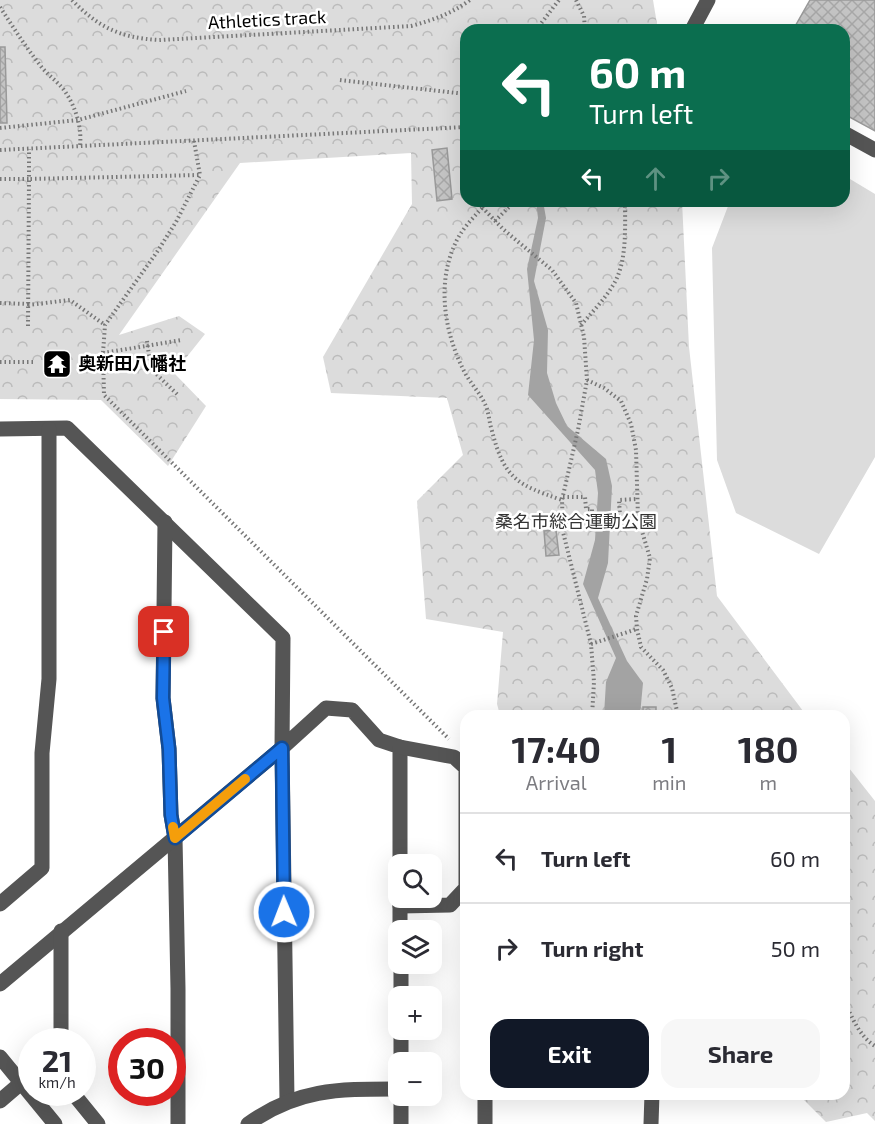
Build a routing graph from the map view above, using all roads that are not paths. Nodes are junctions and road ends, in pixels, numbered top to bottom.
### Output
1 (708, 0) edge
2 (695, 24) edge
3 (850, 136) edge
4 (875, 150) edge
5 (0, 429) edge
6 (50, 429) junction
7 (165, 522) junction
8 (400, 747) junction
9 (282, 748) junction
10 (460, 762) edge
11 (175, 838) junction
12 (400, 854) edge
13 (460, 894) edge
14 (0, 904) edge
15 (442, 905) edge
16 (61, 931) junction
17 (0, 984) edge
18 (61, 1028) edge
19 (0, 1057) edge
20 (18, 1079) edge
21 (18, 1086) edge
22 (388, 1090) edge
23 (485, 1100) edge
24 (652, 1100) edge
25 (0, 1101) edge
26 (287, 1101) junction
27 (40, 1106) edge
28 (83, 1106) edge
29 (401, 1106) edge
30 (55, 1124) edge
31 (98, 1124) edge
32 (178, 1124) edge
33 (248, 1124) edge
34 (401, 1124) edge
35 (485, 1124) edge
36 (651, 1124) edge

1 - 2 street
3 - 4 street
5 - 6 street
6 - 7 street
6 - 14 street
7 - 9 street
7 - 11 street
8 - 9 street
8 - 10 street
8 - 12 street
9 - 11 street
9 - 26 street
11 - 16 street
11 - 32 street
13 - 15 street
16 - 17 street
16 - 18 street
19 - 20 street
21 - 25 street
22 - 26 street
23 - 35 street
24 - 36 street
26 - 33 street
27 - 30 street
28 - 31 street
29 - 34 street

